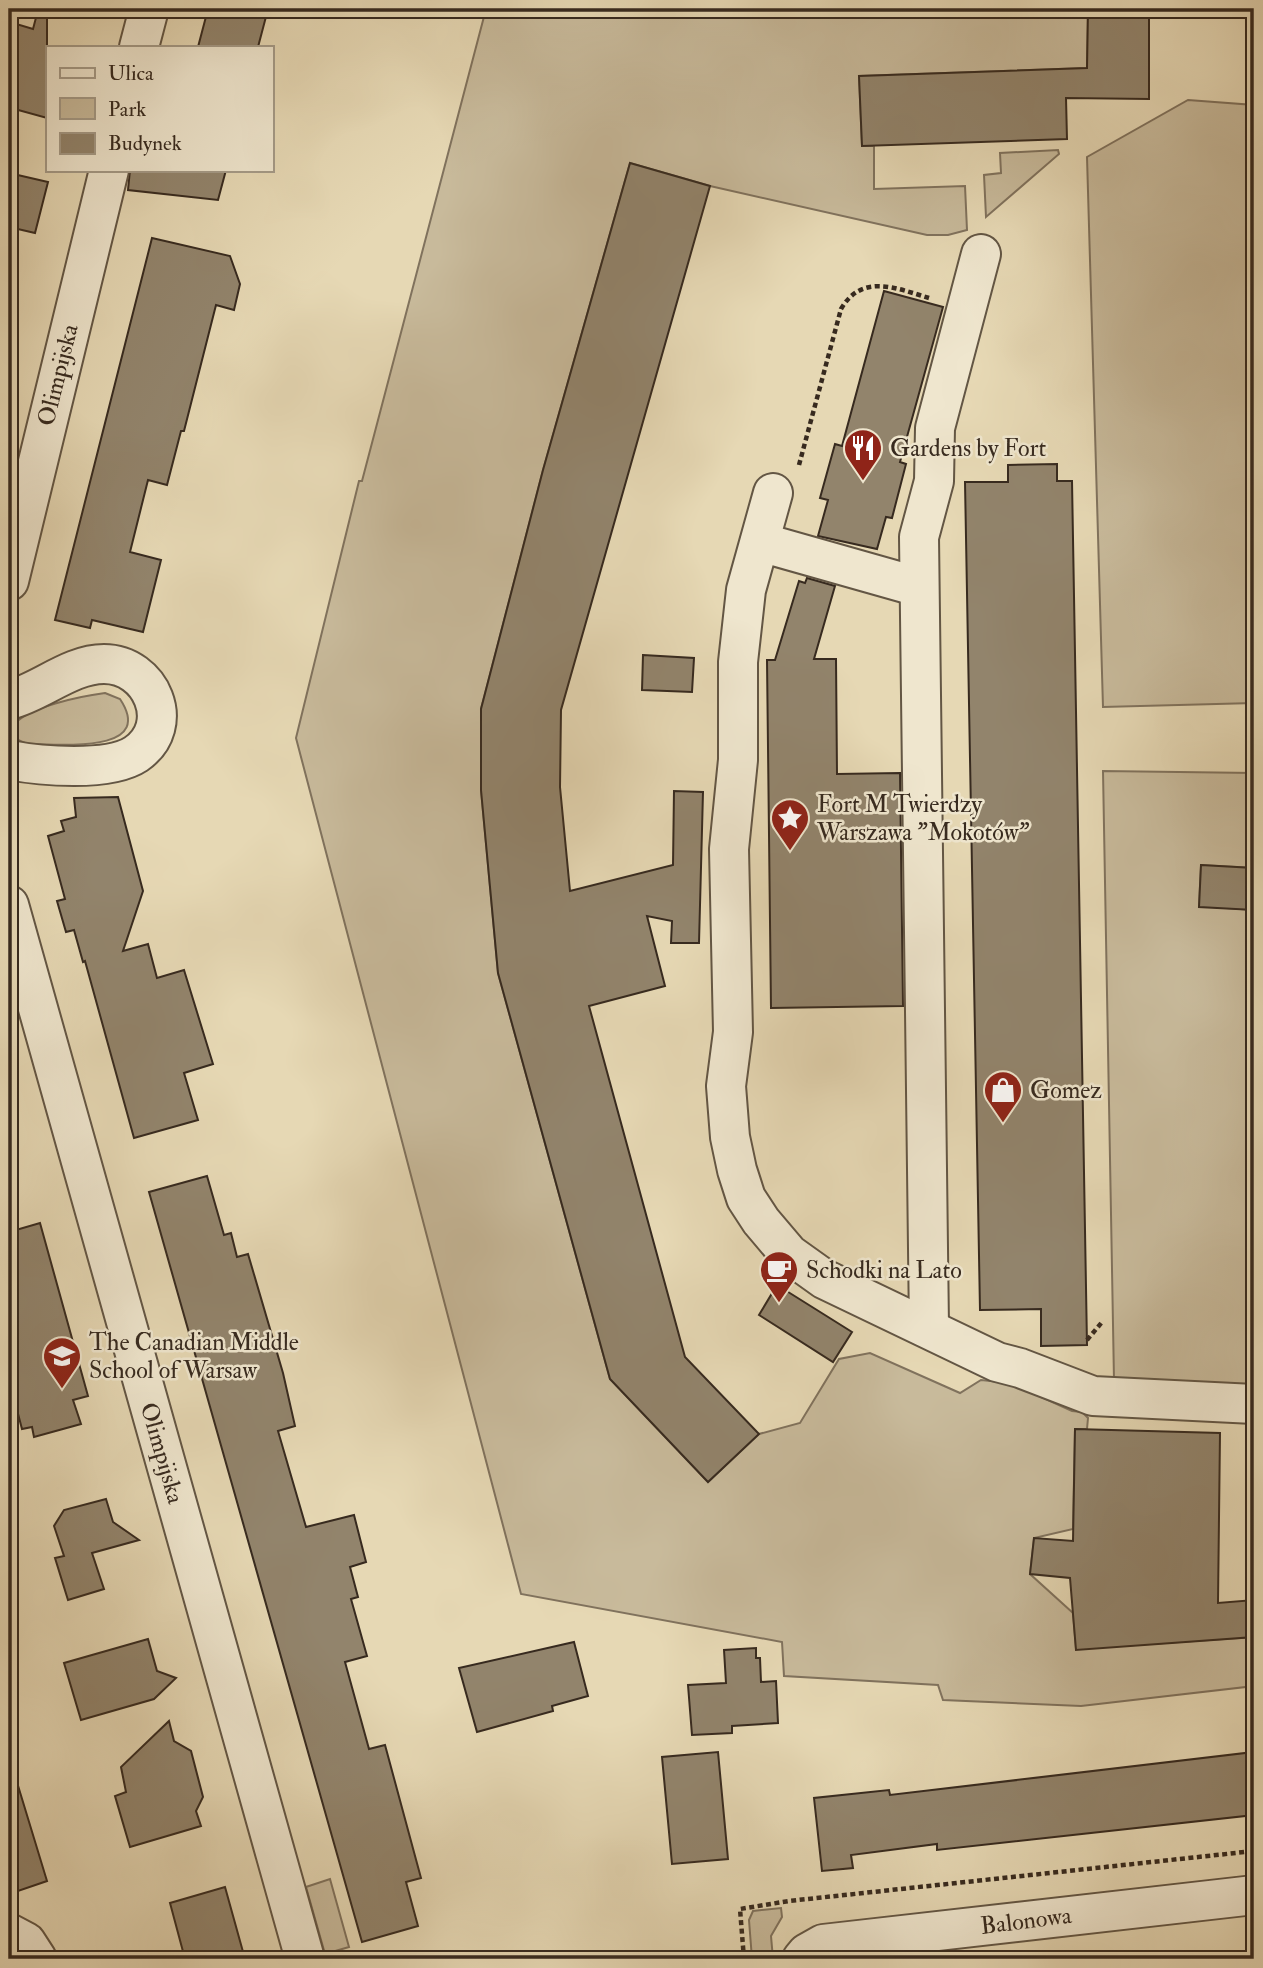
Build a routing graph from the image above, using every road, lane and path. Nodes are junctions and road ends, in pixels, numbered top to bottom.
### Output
1 (149, 9) edge
2 (139, 46) edge
3 (109, 172) edge
4 (981, 254) dead end
5 (966, 309) junction
6 (785, 480) joint
7 (760, 542) junction
8 (9, 581) edge
9 (919, 587) junction
10 (9, 700) edge
11 (9, 760) edge
12 (9, 905) edge
13 (1103, 1321) dead end
14 (929, 1327) junction
15 (1087, 1340) dead end
16 (1254, 1404) edge
17 (1254, 1851) edge
18 (1254, 1895) edge
19 (9, 1933) edge
20 (37, 1959) edge
21 (305, 1959) edge
22 (744, 1959) edge
23 (802, 1959) edge

1 - 2 street
3 - 8 street, Olimpijska
4 - 5 street
5 - 6 path
5 - 9 street
6 - 7 street
7 - 9 street
7 - 14 street
9 - 14 street
10 - 11 street
12 - 21 street, Olimpijska
13 - 15 path
14 - 16 street
17 - 22 path
18 - 23 street, Balonowa
19 - 20 street

